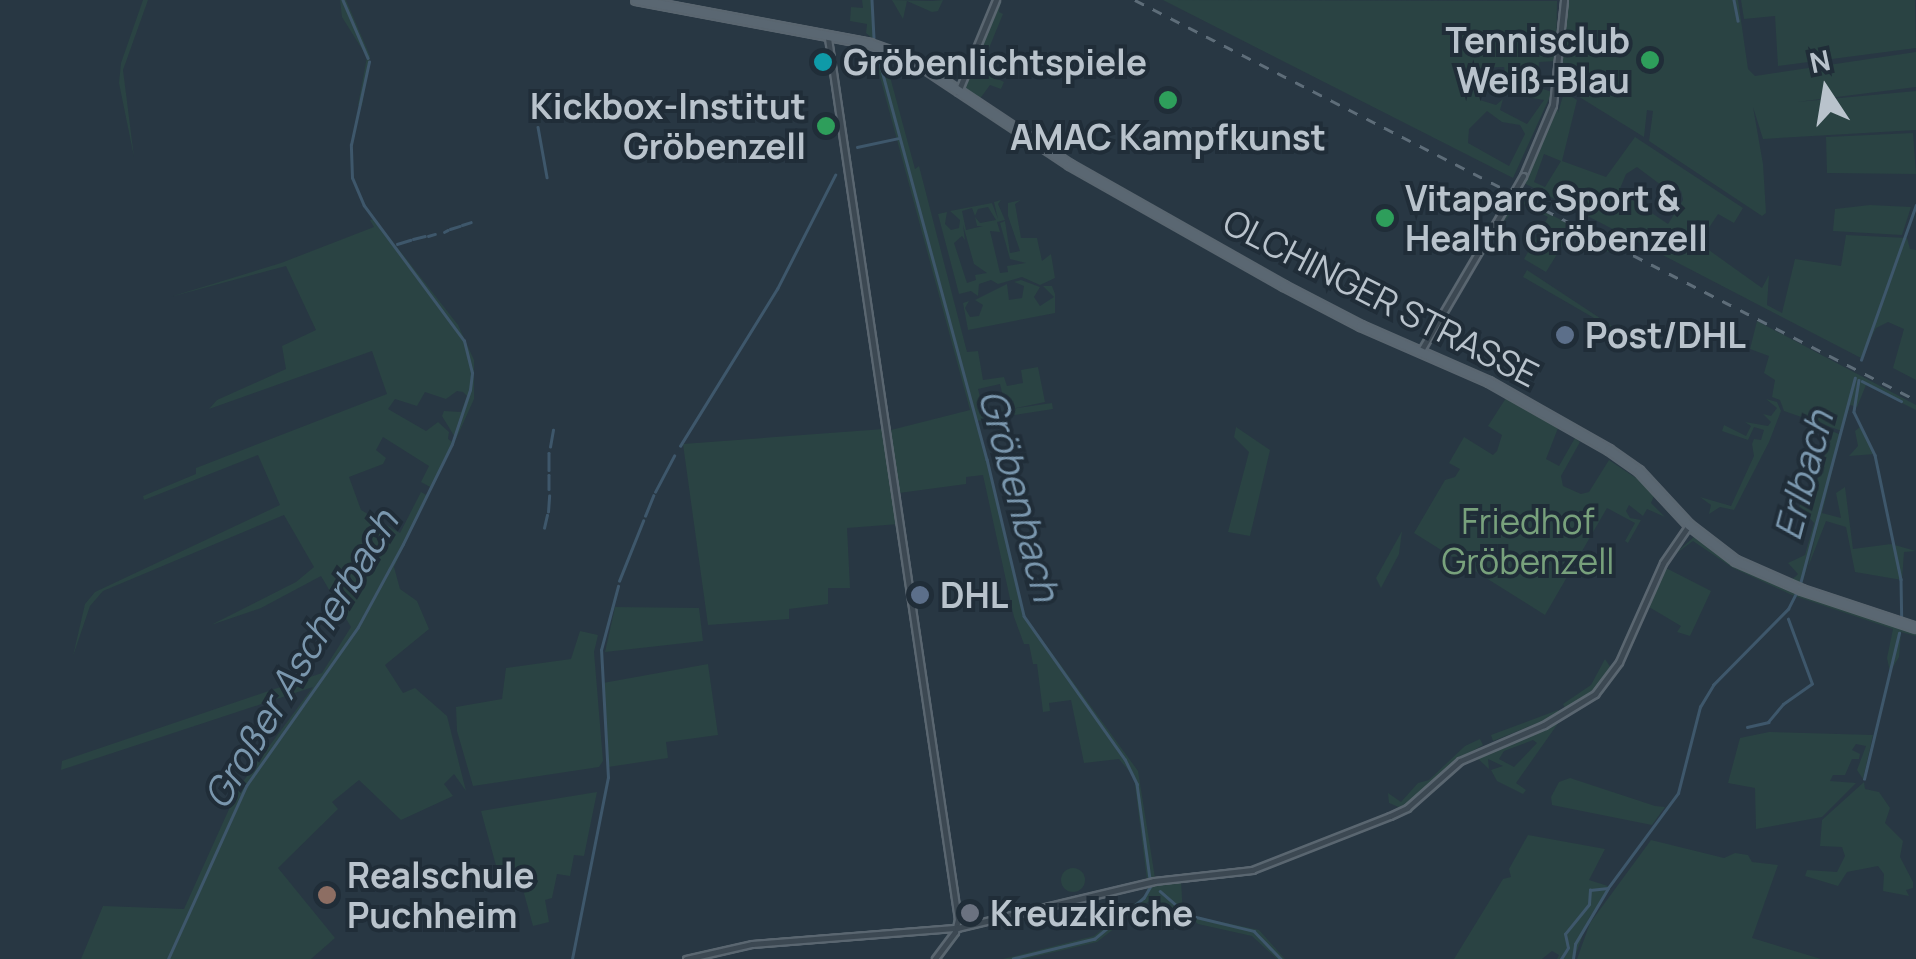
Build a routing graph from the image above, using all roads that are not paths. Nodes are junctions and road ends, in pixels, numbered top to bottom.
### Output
1 (636, 0) edge
2 (996, 0) edge
3 (1564, 0) edge
4 (828, 35) junction
5 (841, 38) junction
6 (829, 48) junction
7 (962, 78) junction
8 (943, 80) junction
9 (958, 92) junction
10 (1420, 352) junction
11 (1689, 525) junction
12 (1706, 539) junction
13 (1667, 556) junction
14 (1916, 628) edge
15 (956, 928) junction
16 (686, 959) edge
17 (936, 959) edge

1 - 4 main road, OLCHINGER STRASSE
2 - 7 street
3 - 10 street, bridge
4 - 5 main road, OLCHINGER STRASSE
4 - 6 street
5 - 6 street
5 - 8 main road, OLCHINGER STRASSE
6 - 15 street
7 - 8 street
7 - 9 street
8 - 9 main road, OLCHINGER STRASSE
9 - 10 main road, OLCHINGER STRASSE
10 - 11 main road, OLCHINGER STRASSE
11 - 12 main road, OLCHINGER STRASSE
11 - 13 street
12 - 13 street
12 - 14 main road, OLCHINGER STRASSE
13 - 15 street
15 - 16 street
15 - 17 street

